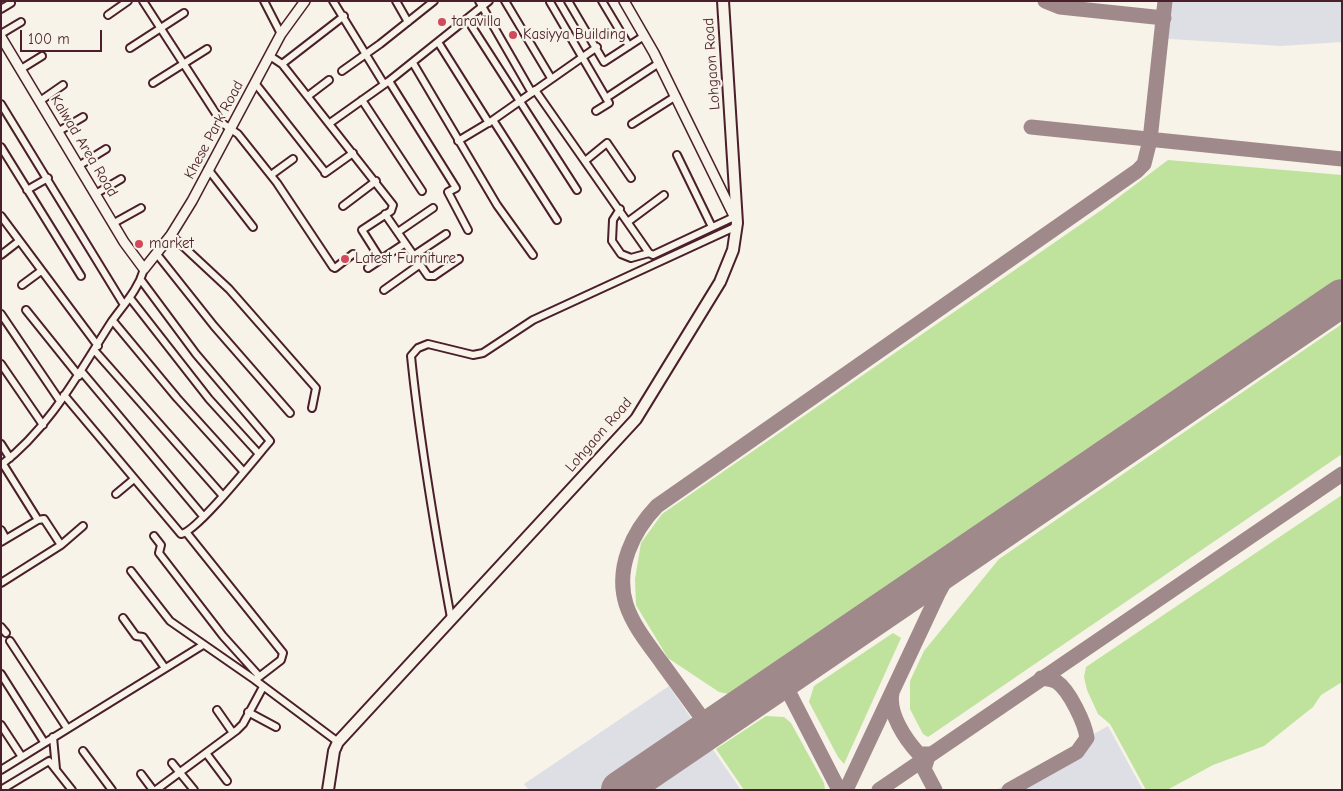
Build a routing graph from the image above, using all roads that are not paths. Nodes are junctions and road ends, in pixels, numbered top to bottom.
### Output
1 (128, 1) edge
2 (143, 1) edge
3 (264, 1) edge
4 (333, 1) edge
5 (396, 1) edge
6 (434, 1) edge
7 (489, 1) edge
8 (504, 1) edge
9 (568, 1) edge
10 (602, 1) edge
11 (624, 1) edge
12 (723, 1) edge
13 (11, 2) dead end
14 (304, 2) edge
15 (550, 2) edge
16 (480, 4) edge
17 (1, 8) edge
18 (184, 13) dead end
19 (108, 14) dead end
20 (344, 16) junction
21 (467, 19) junction
22 (21, 22) dead end
23 (408, 22) junction
24 (160, 28) junction
25 (281, 34) junction
26 (1, 36) edge
27 (644, 36) junction
28 (438, 42) junction
29 (629, 46) junction
30 (596, 47) junction
31 (130, 48) dead end
32 (207, 49) dead end
33 (367, 54) junction
34 (42, 56) dead end
35 (270, 56) junction
36 (582, 56) junction
37 (413, 63) junction
38 (659, 63) junction
39 (184, 64) junction
40 (282, 64) junction
41 (21, 70) junction
42 (342, 71) dead end
43 (551, 78) junction
44 (329, 80) dead end
45 (387, 82) junction
46 (153, 83) dead end
47 (255, 83) junction
48 (64, 86) dead end
49 (533, 92) junction
50 (308, 96) junction
51 (676, 96) junction
52 (606, 98) junction
53 (362, 100) junction
54 (40, 101) junction
55 (519, 102) junction
56 (1, 104) edge
57 (596, 111) dead end
58 (84, 117) dead end
59 (491, 121) junction
60 (330, 123) junction
61 (632, 124) dead end
62 (230, 128) junction
63 (59, 131) junction
64 (458, 141) junction
65 (1, 146) edge
66 (106, 149) dead end
67 (352, 153) junction
68 (677, 155) dead end
69 (293, 159) dead end
70 (585, 160) junction
71 (80, 165) junction
72 (208, 170) junction
73 (271, 175) junction
74 (48, 178) junction
75 (631, 178) dead end
76 (121, 179) dead end
77 (376, 181) junction
78 (27, 190) junction
79 (577, 190) dead end
80 (422, 192) dead end
81 (97, 193) junction
82 (664, 195) dead end
83 (343, 206) dead end
84 (140, 208) dead end
85 (433, 208) dead end
86 (620, 210) junction
87 (385, 214) junction
88 (1, 216) edge
89 (557, 220) dead end
90 (629, 221) junction
91 (736, 222) junction
92 (114, 223) junction
93 (253, 226) dead end
94 (712, 227) junction
95 (468, 230) dead end
96 (398, 232) junction
97 (446, 234) dead end
98 (171, 235) junction
99 (19, 241) junction
100 (404, 244) junction
101 (156, 253) junction
102 (649, 253) junction
103 (353, 254) dead end
104 (1, 255) edge
105 (533, 255) dead end
106 (413, 256) junction
107 (460, 259) dead end
108 (381, 260) junction
109 (419, 265) junction
110 (368, 268) dead end
111 (144, 270) junction
112 (41, 271) junction
113 (81, 276) dead end
114 (141, 280) junction
115 (22, 285) dead end
116 (384, 290) dead end
117 (130, 298) junction
118 (124, 305) junction
119 (26, 310) dead end
120 (1, 314) edge
121 (112, 321) junction
122 (96, 348) junction
123 (1, 364) edge
124 (80, 374) junction
125 (62, 398) junction
126 (312, 408) dead end
127 (290, 413) dead end
128 (43, 425) junction
129 (1, 444) edge
130 (259, 454) junction
131 (10, 458) junction
132 (2, 465) edge
133 (244, 471) junction
134 (134, 479) junction
135 (116, 494) dead end
136 (223, 496) junction
137 (204, 516) junction
138 (38, 520) junction
139 (83, 526) dead end
140 (1, 530) edge
141 (186, 532) junction
142 (154, 536) dead end
143 (4, 541) edge
144 (61, 545) junction
145 (131, 571) dead end
146 (1, 583) edge
147 (124, 618) dead end
148 (452, 618) junction
149 (1, 627) edge
150 (6, 633) dead end
151 (10, 641) dead end
152 (203, 645) junction
153 (165, 668) junction
154 (1, 674) edge
155 (257, 678) junction
156 (263, 687) junction
157 (217, 710) dead end
158 (248, 712) junction
159 (1, 725) edge
160 (276, 727) dead end
161 (67, 728) junction
162 (233, 733) junction
163 (53, 737) junction
164 (44, 742) junction
165 (338, 742) junction
166 (83, 751) dead end
167 (206, 753) junction
168 (22, 756) junction
169 (172, 763) dead end
170 (56, 768) junction
171 (1, 770) edge
172 (180, 772) junction
173 (141, 774) dead end
174 (227, 781) dead end
175 (1, 790) edge
176 (72, 790) edge
177 (112, 790) edge
178 (155, 790) edge
179 (194, 790) edge
180 (328, 790) edge

1 - 19 street
2 - 24 street
3 - 25 street
4 - 20 street
5 - 23 street
6 - 23 street
7 - 16 street
8 - 43 street
9 - 30 street
10 - 29 street
11 - 27 street
12 - 91 main road, Lohgaon Road
13 - 17 street
14 - 25 street, Khese Park Road
15 - 36 street
16 - 21 street
16 - 49 street
18 - 24 street
20 - 33 street
20 - 40 street
21 - 28 street
21 - 55 street
22 - 26 street
23 - 33 street
24 - 31 street
24 - 39 street
25 - 35 street, Khese Park Road
26 - 41 street, Kalwad Area Road
27 - 29 street
27 - 38 street
28 - 37 street
28 - 59 street
29 - 30 street
30 - 36 street
32 - 39 street
33 - 42 street
33 - 45 street
34 - 41 street
35 - 40 street
35 - 47 street, Khese Park Road
36 - 43 street
36 - 52 street
37 - 45 street
37 - 64 street
38 - 51 street
38 - 52 street
39 - 46 street
39 - 62 street
40 - 50 street
41 - 54 street, Kalwad Area Road
43 - 49 street
44 - 50 street
45 - 53 street
45 - 95 street
47 - 62 street, Khese Park Road
47 - 67 street
48 - 54 street
49 - 55 street
49 - 70 street
50 - 60 street
51 - 61 street
51 - 91 street
52 - 57 street
53 - 60 street
53 - 80 street
54 - 63 street, Kalwad Area Road
55 - 59 street
55 - 79 street
56 - 74 street
58 - 63 street
59 - 64 street
59 - 89 street
60 - 67 street
62 - 72 street, Khese Park Road
62 - 73 street
63 - 71 street, Kalwad Area Road
64 - 105 street
65 - 78 street
66 - 71 street
67 - 77 street
68 - 94 street
69 - 73 street
70 - 75 street
70 - 86 street
71 - 81 street, Kalwad Area Road
72 - 93 street
72 - 98 street, Khese Park Road
73 - 103 street
74 - 78 street
74 - 118 street
76 - 81 street
77 - 83 street
77 - 87 street
78 - 113 street
81 - 92 street, Kalwad Area Road
82 - 90 street
84 - 92 street
85 - 96 street
86 - 90 street
86 - 102 street
87 - 96 street
87 - 108 street
88 - 99 street
90 - 102 street
91 - 94 street
91 - 148 main road, Lohgaon Road
91 - 148 street
92 - 111 street, Kalwad Area Road
94 - 102 street
96 - 100 street
97 - 106 street
98 - 101 street, Khese Park Road
98 - 126 street
99 - 104 street
99 - 112 street
100 - 106 street
100 - 108 street
101 - 111 street, Khese Park Road
101 - 127 street
106 - 109 street
107 - 109 street
108 - 110 street
109 - 116 street
111 - 114 street
112 - 115 street
112 - 122 street
114 - 117 street
114 - 130 street
117 - 118 street
117 - 130 street
118 - 121 street
119 - 124 street
120 - 125 street
121 - 122 street
121 - 133 street
122 - 124 street
122 - 136 street
123 - 128 street
124 - 125 street
124 - 137 street
125 - 128 street
125 - 134 street
128 - 131 street
129 - 131 street
130 - 133 street
131 - 132 street
132 - 138 street
133 - 136 street
134 - 135 street
134 - 141 street
136 - 137 street
137 - 141 street
138 - 143 street
138 - 144 street
139 - 144 street
140 - 143 street
141 - 155 street
142 - 155 street
144 - 146 street
145 - 152 street
147 - 153 street
148 - 165 main road, Lohgaon Road
149 - 150 street
151 - 161 street
152 - 153 street
152 - 155 street
153 - 161 street
154 - 164 street
155 - 156 street
156 - 158 street
156 - 165 street
157 - 162 street
158 - 160 street
158 - 162 street
159 - 168 street
161 - 163 street
162 - 167 street
163 - 164 street
163 - 170 street
164 - 168 street
165 - 180 main road, Lohgaon Road
166 - 177 street
167 - 172 street
167 - 174 street
168 - 171 street
169 - 172 street
170 - 175 street
170 - 176 street
172 - 178 street
172 - 179 street
173 - 178 street

